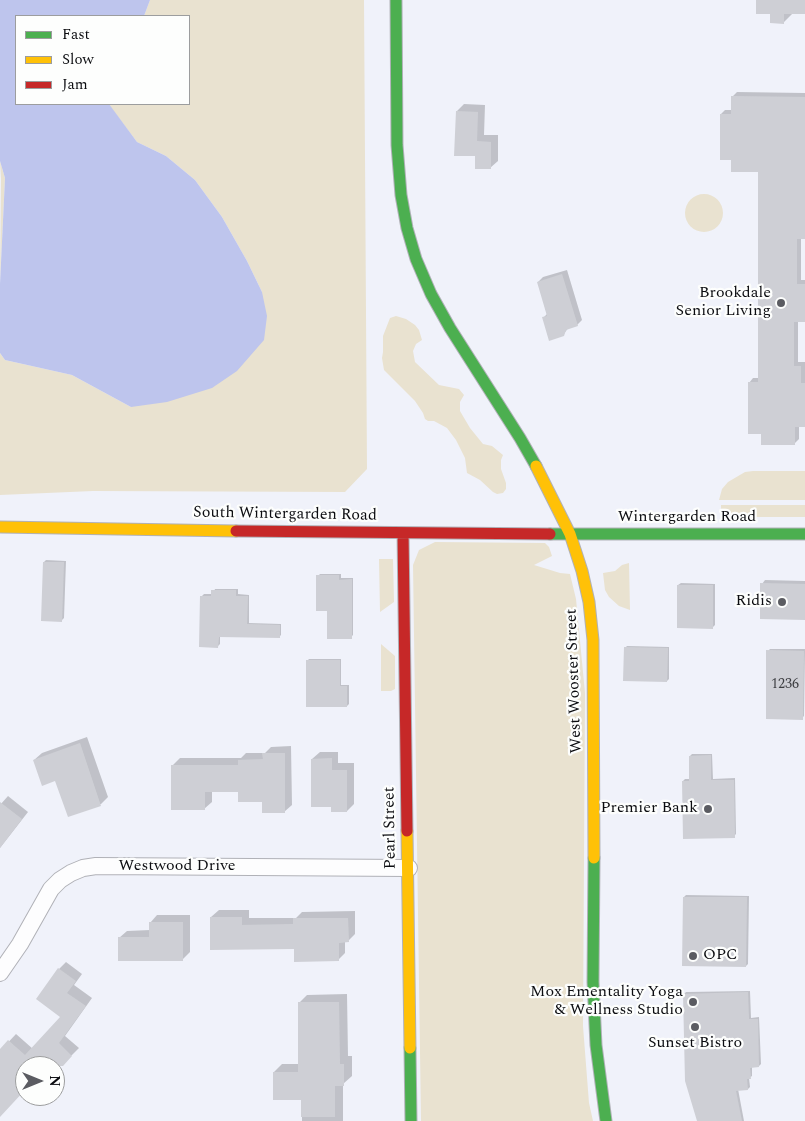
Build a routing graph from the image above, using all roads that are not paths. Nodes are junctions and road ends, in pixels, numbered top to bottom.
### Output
1 (396, 0) edge
2 (0, 526) edge
3 (403, 534) junction
4 (570, 534) junction
5 (805, 534) edge
6 (409, 868) junction
7 (0, 973) edge
8 (411, 1121) edge
9 (606, 1121) edge

1 - 4 street, West Wooster Street
2 - 3 street, South Wintergarden Road
3 - 4 street, South Wintergarden Road
3 - 6 street, Pearl Street
4 - 5 street, Wintergarden Road
4 - 9 street, West Wooster Street
6 - 7 street, Westwood Drive
6 - 8 street, Pearl Street

